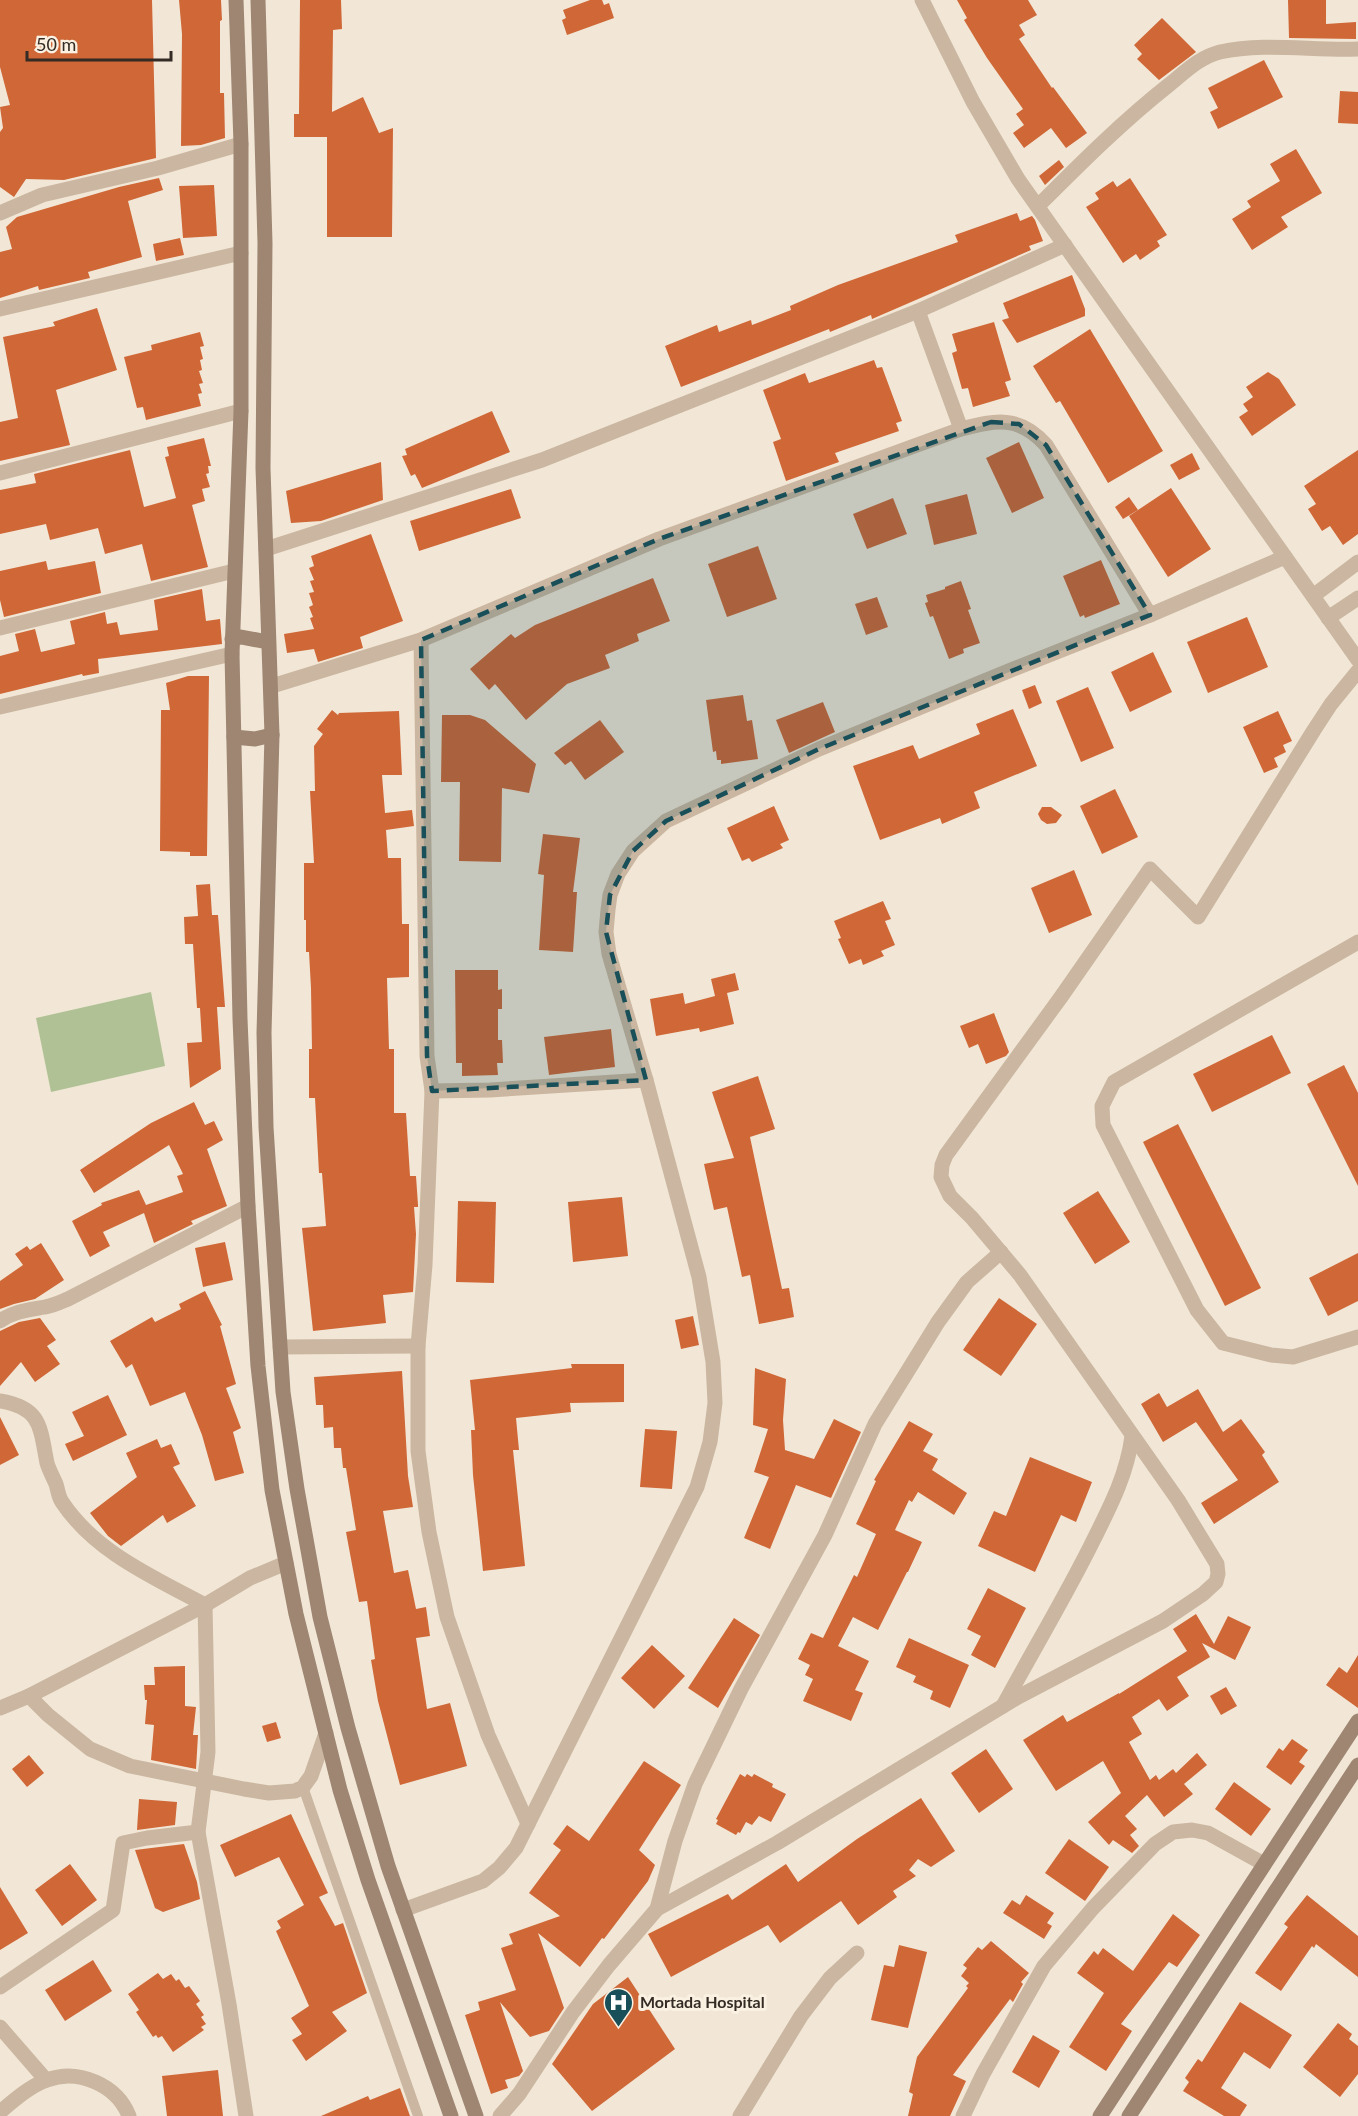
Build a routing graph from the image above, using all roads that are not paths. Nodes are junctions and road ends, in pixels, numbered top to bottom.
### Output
1 (236, 0) edge
2 (258, 0) edge
3 (922, 0) edge
4 (1358, 49) edge
5 (241, 144) junction
6 (1038, 206) junction
7 (0, 213) edge
8 (1065, 245) junction
9 (241, 253) junction
10 (0, 309) edge
11 (918, 311) junction
12 (241, 411) junction
13 (961, 429) junction
14 (0, 473) edge
15 (266, 549) junction
16 (1285, 557) junction
17 (1358, 562) edge
18 (234, 571) junction
19 (1313, 596) junction
20 (1358, 598) edge
21 (1150, 615) junction
22 (1328, 618) junction
23 (0, 628) edge
24 (421, 640) junction
25 (268, 642) junction
26 (232, 647) junction
27 (1358, 660) edge
28 (1358, 671) edge
29 (272, 686) junction
30 (0, 706) edge
31 (272, 735) junction
32 (234, 737) junction
33 (1358, 942) edge
34 (646, 1080) junction
35 (432, 1091) junction
36 (248, 1206) junction
37 (1001, 1252) junction
38 (0, 1321) edge
39 (1358, 1337) edge
40 (418, 1346) junction
41 (280, 1347) junction
42 (0, 1401) edge
43 (1132, 1436) junction
44 (286, 1563) junction
45 (205, 1605) junction
46 (29, 1696) junction
47 (1003, 1706) junction
48 (0, 1708) edge
49 (1358, 1721) edge
50 (326, 1733) junction
51 (1357, 1768) edge
52 (206, 1782) junction
53 (303, 1786) junction
54 (528, 1824) junction
55 (198, 1832) junction
56 (1264, 1864) junction
57 (657, 1909) junction
58 (403, 1910) junction
59 (857, 1953) dead end
60 (0, 1987) edge
61 (0, 2026) edge
62 (46, 2080) junction
63 (0, 2112) edge
64 (129, 2116) edge
65 (246, 2116) edge
66 (418, 2116) edge
67 (451, 2116) edge
68 (476, 2116) edge
69 (500, 2116) edge
70 (740, 2116) edge
71 (963, 2116) edge
72 (1100, 2116) edge
73 (1129, 2116) edge

1 - 5 main road
2 - 15 main road
3 - 6 street
4 - 6 street
5 - 7 street
5 - 9 main road
6 - 8 street
8 - 11 street
8 - 16 street
9 - 10 street
9 - 12 main road
11 - 13 street
11 - 15 street
12 - 14 street
12 - 18 main road
13 - 21 street
13 - 24 street
15 - 25 main road
16 - 19 street
16 - 21 street
17 - 19 street
18 - 23 street
18 - 26 main road
19 - 22 street
20 - 22 street
21 - 34 street
22 - 27 street
24 - 29 street
24 - 35 street
25 - 26 main road
25 - 29 main road
26 - 30 street
26 - 32 main road
28 - 37 street
29 - 31 main road
31 - 32 main road
31 - 41 main road
32 - 36 main road
33 - 39 street
34 - 35 street
34 - 54 street
35 - 40 street
36 - 38 street
36 - 44 main road
37 - 43 street
37 - 57 street
40 - 41 street
40 - 54 street
41 - 58 main road
42 - 45 street
43 - 47 street
43 - 47 street
44 - 45 street
44 - 50 main road
45 - 46 street
45 - 52 street
46 - 48 street
46 - 52 street
47 - 57 street
49 - 56 main road
50 - 53 street
50 - 67 main road
51 - 73 main road
52 - 53 street
52 - 55 street
53 - 66 lane
54 - 58 street
55 - 60 street
55 - 65 street
56 - 71 street
56 - 72 main road
57 - 69 street
58 - 68 main road
59 - 70 street
61 - 62 street
62 - 63 street
62 - 64 street

